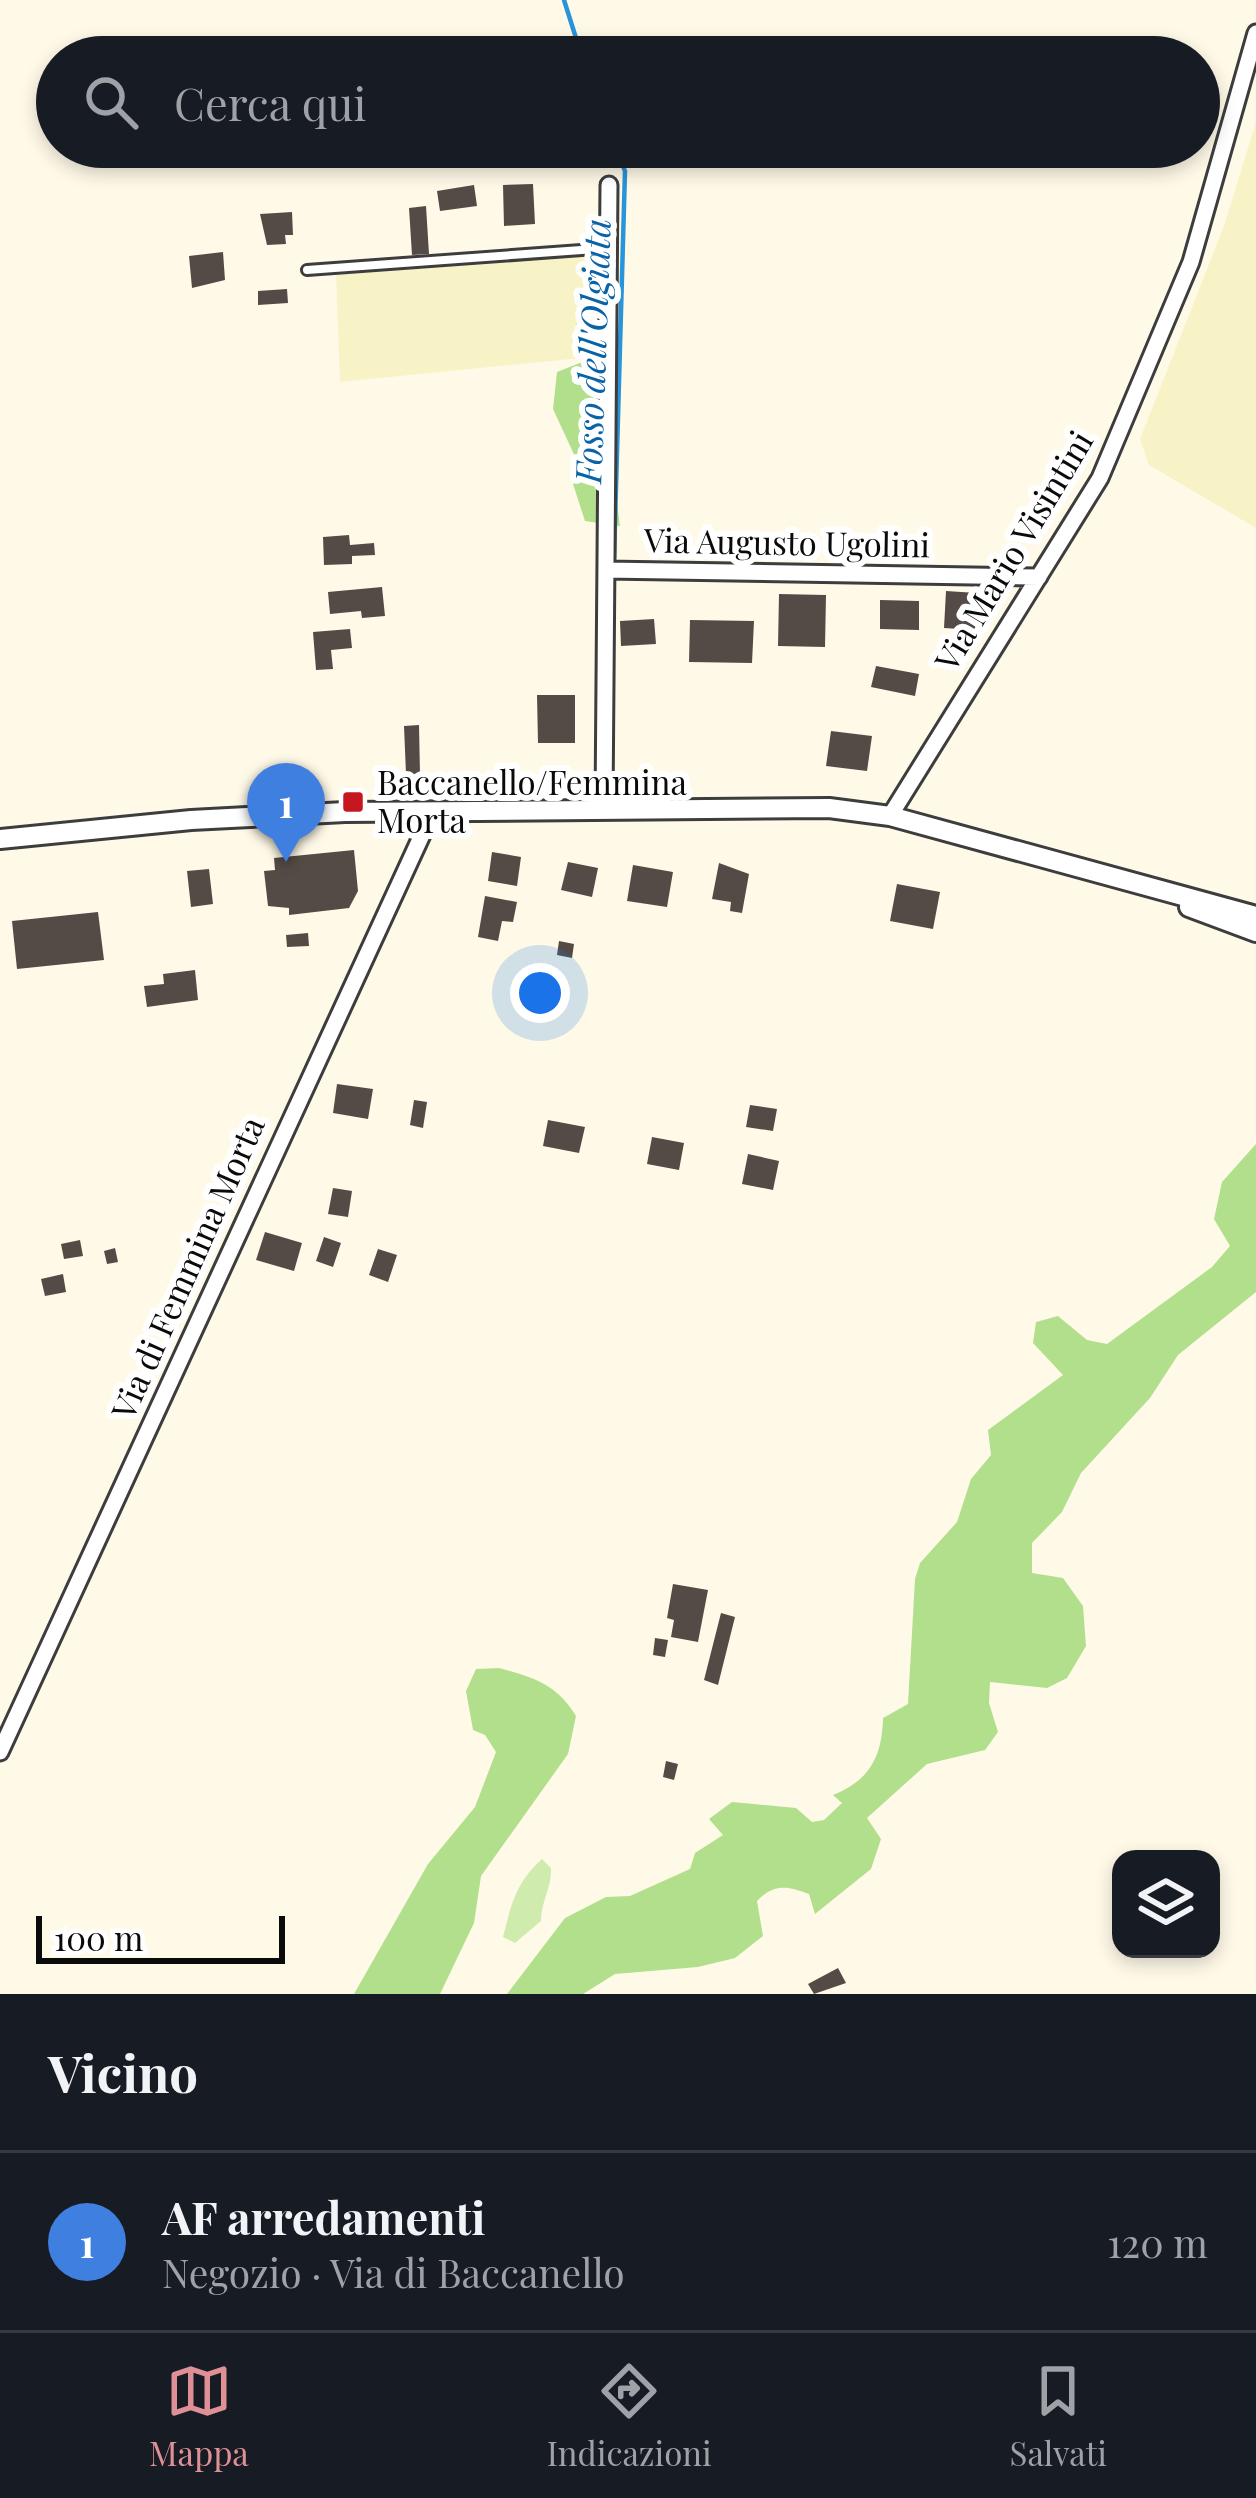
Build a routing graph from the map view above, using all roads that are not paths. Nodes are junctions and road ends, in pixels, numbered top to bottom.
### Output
1 (1256, 33) edge
2 (1220, 160) edge
3 (1218, 168) edge
4 (609, 184) dead end
5 (609, 248) junction
6 (307, 270) dead end
7 (606, 570) junction
8 (1039, 577) junction
9 (604, 806) junction
10 (433, 811) junction
11 (890, 816) junction
12 (0, 839) edge
13 (1067, 861) junction
14 (1256, 916) edge
15 (1256, 932) edge
16 (0, 1752) edge

1 - 2 street, Via Mario Visintini
3 - 8 street, Via Mario Visintini
4 - 5 street
5 - 6 lane
5 - 7 street
7 - 8 street, Via Augusto Ugolini
7 - 9 street
8 - 11 street, Via Mario Visintini
9 - 10 street
9 - 11 street
10 - 12 street
10 - 16 street, Via di Femmina Morta
11 - 13 street
13 - 14 street
13 - 15 street

